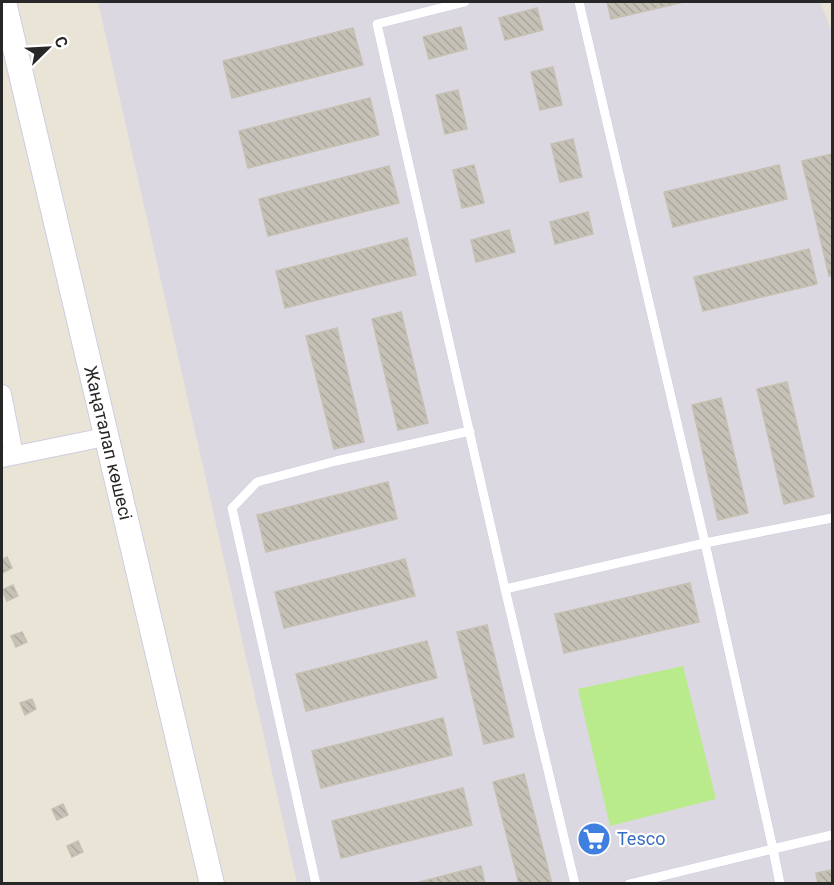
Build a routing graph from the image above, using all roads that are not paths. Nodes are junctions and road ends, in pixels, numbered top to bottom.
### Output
1 (4, 2) edge
2 (465, 2) edge
3 (579, 2) edge
4 (2, 394) edge
5 (470, 431) junction
6 (105, 437) junction
7 (8, 456) edge
8 (832, 518) edge
9 (705, 543) junction
10 (505, 589) junction
11 (832, 835) edge
12 (773, 849) junction
13 (212, 884) edge
14 (316, 884) edge
15 (575, 884) edge
16 (629, 884) edge
17 (780, 884) edge

1 - 6 main road, Жаңаталап көшесі
2 - 5 lane
3 - 9 lane
4 - 7 street
5 - 10 lane
5 - 14 lane
6 - 7 street
6 - 13 main road, Жаңаталап көшесі
8 - 9 lane
9 - 10 lane
9 - 12 lane
10 - 15 lane
11 - 12 lane
12 - 16 lane
12 - 17 lane

